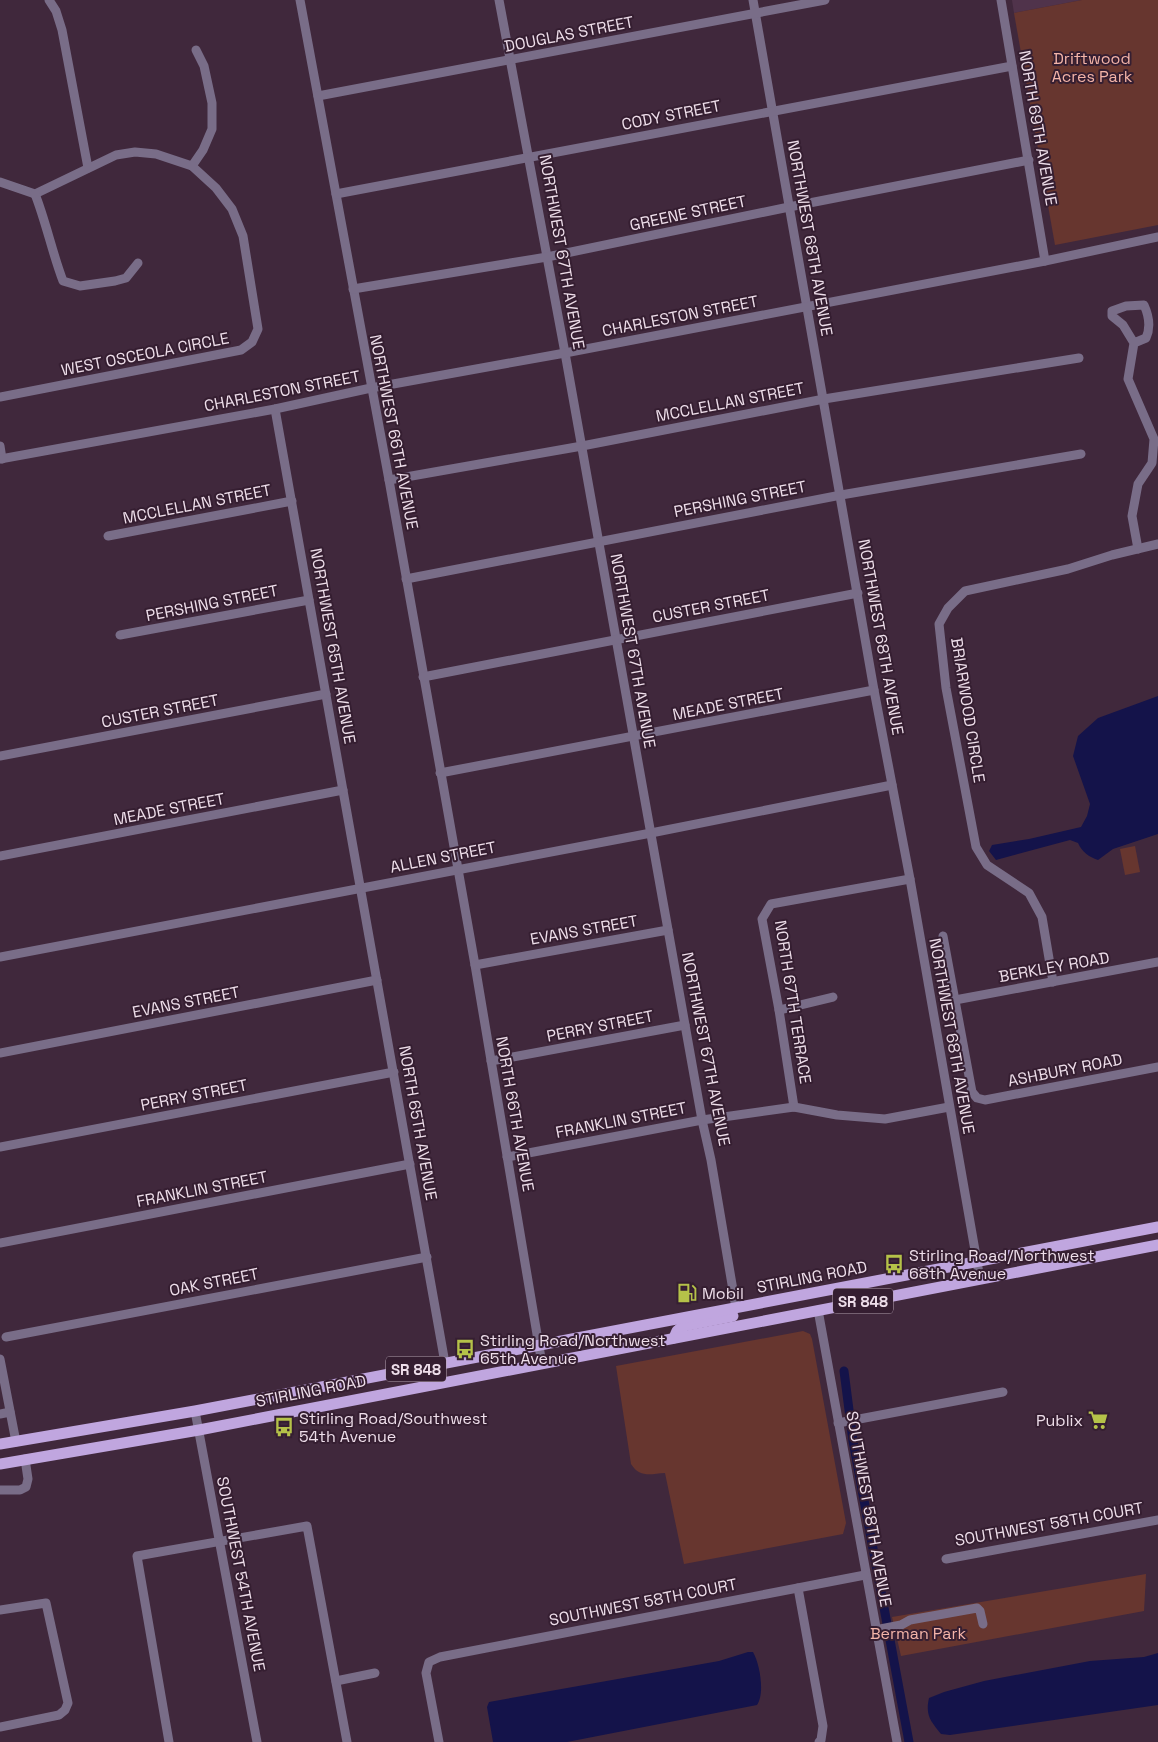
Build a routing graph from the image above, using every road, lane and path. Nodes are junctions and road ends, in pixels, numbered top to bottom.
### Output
1 (50, 0) edge
2 (302, 0) edge
3 (499, 0) edge
4 (753, 0) edge
5 (825, 0) edge
6 (1001, 0) edge
7 (755, 13) junction
8 (196, 50) dead end
9 (511, 60) junction
10 (1012, 66) junction
11 (318, 96) junction
12 (772, 110) junction
13 (529, 159) junction
14 (1029, 160) junction
15 (192, 166) junction
16 (88, 168) junction
17 (0, 182) edge
18 (35, 194) junction
19 (336, 194) junction
20 (789, 207) junction
21 (1158, 237) edge
22 (547, 257) junction
23 (1045, 261) junction
24 (138, 263) dead end
25 (353, 289) junction
26 (806, 307) junction
27 (1134, 343) junction
28 (565, 353) junction
29 (1079, 358) dead end
30 (371, 388) junction
31 (0, 397) edge
32 (824, 399) junction
33 (275, 408) junction
34 (0, 446) edge
35 (582, 446) junction
36 (1082, 454) dead end
37 (1, 459) edge
38 (388, 480) junction
39 (841, 495) junction
40 (292, 501) junction
41 (108, 536) dead end
42 (599, 542) junction
43 (1158, 544) edge
44 (1138, 549) junction
45 (406, 579) junction
46 (858, 593) junction
47 (309, 600) junction
48 (120, 636) dead end
49 (616, 640) junction
50 (423, 677) junction
51 (874, 690) junction
52 (326, 694) junction
53 (634, 737) junction
54 (0, 756) edge
55 (440, 773) junction
56 (892, 785) junction
57 (343, 790) junction
58 (651, 833) junction
59 (0, 856) edge
60 (457, 869) junction
61 (910, 879) junction
62 (360, 888) junction
63 (668, 930) junction
64 (943, 936) dead end
65 (0, 957) edge
66 (1158, 962) edge
67 (475, 965) junction
68 (377, 980) junction
69 (1053, 982) junction
70 (832, 997) dead end
71 (955, 1000) junction
72 (779, 1010) junction
73 (685, 1025) junction
74 (0, 1053) edge
75 (491, 1061) junction
76 (1158, 1067) edge
77 (394, 1072) junction
78 (794, 1107) junction
79 (949, 1107) junction
80 (702, 1120) junction
81 (0, 1147) edge
82 (507, 1157) junction
83 (410, 1164) junction
84 (1158, 1228) edge
85 (0, 1244) edge
86 (1158, 1245) edge
87 (427, 1257) junction
88 (977, 1262) junction
89 (980, 1279) junction
90 (753, 1304) junction
91 (736, 1308) junction
92 (818, 1310) junction
93 (6, 1337) dead end
94 (674, 1338) junction
95 (539, 1345) junction
96 (0, 1359) edge
97 (445, 1363) junction
98 (542, 1364) junction
99 (1003, 1392) dead end
100 (195, 1411) junction
101 (10, 1412) junction
102 (0, 1414) edge
103 (838, 1423) junction
104 (198, 1430) junction
105 (16, 1442) junction
106 (0, 1444) edge
107 (25, 1459) junction
108 (0, 1464) edge
109 (0, 1490) edge
110 (1158, 1520) edge
111 (220, 1542) junction
112 (946, 1558) dead end
113 (865, 1575) junction
114 (798, 1588) junction
115 (0, 1610) edge
116 (983, 1624) dead end
117 (877, 1629) junction
118 (375, 1673) dead end
119 (336, 1681) junction
120 (0, 1727) edge
121 (820, 1741) edge
122 (169, 1742) edge
123 (257, 1742) edge
124 (347, 1742) edge
125 (439, 1742) edge
126 (897, 1742) edge

1 - 16 street
2 - 11 street, NORTHWEST 66TH AVENUE
3 - 9 street, NORTHWEST 67TH AVENUE
4 - 7 street, NORTHWEST 68TH AVENUE
5 - 7 street, DOUGLAS STREET
6 - 10 street, NORTH 69TH AVENUE
7 - 9 street, DOUGLAS STREET
7 - 12 street, NORTHWEST 68TH AVENUE
8 - 15 street
9 - 11 street, DOUGLAS STREET
9 - 13 street, NORTHWEST 67TH AVENUE
10 - 12 street, CODY STREET
10 - 14 street, NORTH 69TH AVENUE
11 - 19 street, NORTHWEST 66TH AVENUE
12 - 13 street, CODY STREET
12 - 20 street, NORTHWEST 68TH AVENUE
13 - 19 street, CODY STREET
13 - 22 street, NORTHWEST 67TH AVENUE
14 - 20 street, GREENE STREET
14 - 23 street, NORTH 69TH AVENUE
15 - 16 street, WEST OSCEOLA CIRCLE
15 - 31 street, WEST OSCEOLA CIRCLE
16 - 18 street, WEST OSCEOLA CIRCLE
17 - 18 street
18 - 24 street
19 - 25 street, NORTHWEST 66TH AVENUE
20 - 22 street, GREENE STREET
20 - 26 street, NORTHWEST 68TH AVENUE
21 - 23 street, CHARLESTON STREET
22 - 25 street, GREENE STREET
22 - 28 street, NORTHWEST 67TH AVENUE
23 - 26 street, CHARLESTON STREET
25 - 30 street, NORTHWEST 66TH AVENUE
26 - 28 street, CHARLESTON STREET
26 - 32 street, NORTHWEST 68TH AVENUE
27 - 27 street
27 - 44 street
28 - 30 street, CHARLESTON STREET
28 - 35 street, NORTHWEST 67TH AVENUE
29 - 32 street, MCCLELLAN STREET
30 - 33 street, CHARLESTON STREET
30 - 38 street, NORTHWEST 66TH AVENUE
32 - 35 street, MCCLELLAN STREET
32 - 39 street, NORTHWEST 68TH AVENUE
33 - 37 street, CHARLESTON STREET
33 - 40 street, NORTHWEST 65TH AVENUE
34 - 37 street
35 - 38 street, MCCLELLAN STREET
35 - 42 street, NORTHWEST 67TH AVENUE
36 - 39 street, PERSHING STREET
38 - 45 street, NORTHWEST 66TH AVENUE
39 - 42 street, PERSHING STREET
39 - 46 street, NORTHWEST 68TH AVENUE
40 - 41 street, MCCLELLAN STREET
40 - 47 street, NORTHWEST 65TH AVENUE
42 - 45 street, PERSHING STREET
42 - 49 street, NORTHWEST 67TH AVENUE
43 - 44 street, BRIARWOOD CIRCLE
44 - 69 street, BRIARWOOD CIRCLE
45 - 50 street, NORTHWEST 66TH AVENUE
46 - 49 street, CUSTER STREET
46 - 51 street, NORTHWEST 68TH AVENUE
47 - 48 street, PERSHING STREET
47 - 52 street, NORTHWEST 65TH AVENUE
49 - 50 street, CUSTER STREET
49 - 53 street, NORTHWEST 67TH AVENUE
50 - 55 street, NORTHWEST 66TH AVENUE
51 - 53 street, MEADE STREET
51 - 56 street, NORTHWEST 68TH AVENUE
52 - 54 street, CUSTER STREET
52 - 57 street, NORTHWEST 65TH AVENUE
53 - 55 street, MEADE STREET
53 - 58 street, NORTHWEST 67TH AVENUE
55 - 60 street, NORTHWEST 66TH AVENUE
56 - 58 street, ALLEN STREET
56 - 61 street, NORTHWEST 68TH AVENUE
57 - 59 street, MEADE STREET
57 - 62 street, NORTHWEST 65TH AVENUE
58 - 60 street, ALLEN STREET
58 - 63 street, NORTHWEST 67TH AVENUE
60 - 62 street, ALLEN STREET
60 - 67 street, NORTH 66TH AVENUE
61 - 72 street, NORTH 67TH TERRACE
61 - 79 street, NORTHWEST 68TH AVENUE
62 - 65 street, ALLEN STREET
62 - 68 street, NORTH 65TH AVENUE
63 - 67 street, EVANS STREET
63 - 73 street, NORTHWEST 67TH AVENUE
64 - 71 street
66 - 69 street, BERKLEY ROAD
67 - 75 street, NORTH 66TH AVENUE
68 - 74 street, EVANS STREET
68 - 77 street, NORTH 65TH AVENUE
69 - 71 street, BERKLEY ROAD
70 - 72 street
71 - 76 street, ASHBURY ROAD
72 - 78 street, NORTH 67TH TERRACE
73 - 75 street, PERRY STREET
73 - 80 street, NORTHWEST 67TH AVENUE
75 - 82 street, NORTH 66TH AVENUE
77 - 81 street, PERRY STREET
77 - 83 street, NORTH 65TH AVENUE
78 - 79 street, FRANKLIN STREET
78 - 80 street, FRANKLIN STREET
79 - 88 street, NORTHWEST 68TH AVENUE
80 - 82 street, FRANKLIN STREET
80 - 91 street, NORTHWEST 67TH AVENUE
82 - 95 street, NORTH 66TH AVENUE
83 - 85 street, FRANKLIN STREET
83 - 87 street, NORTH 65TH AVENUE
84 - 88 main road, STIRLING ROAD / SR 848
86 - 89 main road, STIRLING ROAD / SR 848
87 - 93 street, OAK STREET
87 - 97 street, NORTH 65TH AVENUE
88 - 89 street, NORTHWEST 68TH AVENUE
88 - 90 main road, STIRLING ROAD / SR 848
89 - 92 main road, STIRLING ROAD / SR 848
90 - 91 main road, STIRLING ROAD / SR 848
90 - 94 main road
91 - 95 main road, STIRLING ROAD / SR 848
92 - 94 main road, STIRLING ROAD / SR 848
92 - 103 street, SOUTHWEST 58TH AVENUE
94 - 98 main road, STIRLING ROAD / SR 848
95 - 97 main road, STIRLING ROAD / SR 848
95 - 98 street, NORTH 66TH AVENUE
96 - 101 street
97 - 100 main road, STIRLING ROAD / SR 848
98 - 104 main road, STIRLING ROAD / SR 848
99 - 103 street
100 - 104 street, SOUTHWEST 54TH AVENUE
100 - 105 main road, STIRLING ROAD / SR 848
101 - 102 street
101 - 105 street
103 - 113 street, SOUTHWEST 58TH AVENUE
104 - 107 main road, STIRLING ROAD / SR 848
104 - 111 street, SOUTHWEST 54TH AVENUE
105 - 106 main road, STIRLING ROAD / SR 848
107 - 108 main road, STIRLING ROAD / SR 848
107 - 109 street
110 - 112 street, SOUTHWEST 58TH COURT
111 - 119 street
111 - 122 street
111 - 123 street, SOUTHWEST 54TH AVENUE
113 - 114 street, SOUTHWEST 58TH COURT
113 - 117 street, SOUTHWEST 58TH AVENUE
114 - 121 street
114 - 125 street, SOUTHWEST 58TH COURT
115 - 120 street
116 - 117 street
117 - 126 street, SOUTHWEST 58TH AVENUE
118 - 119 street
119 - 124 street

